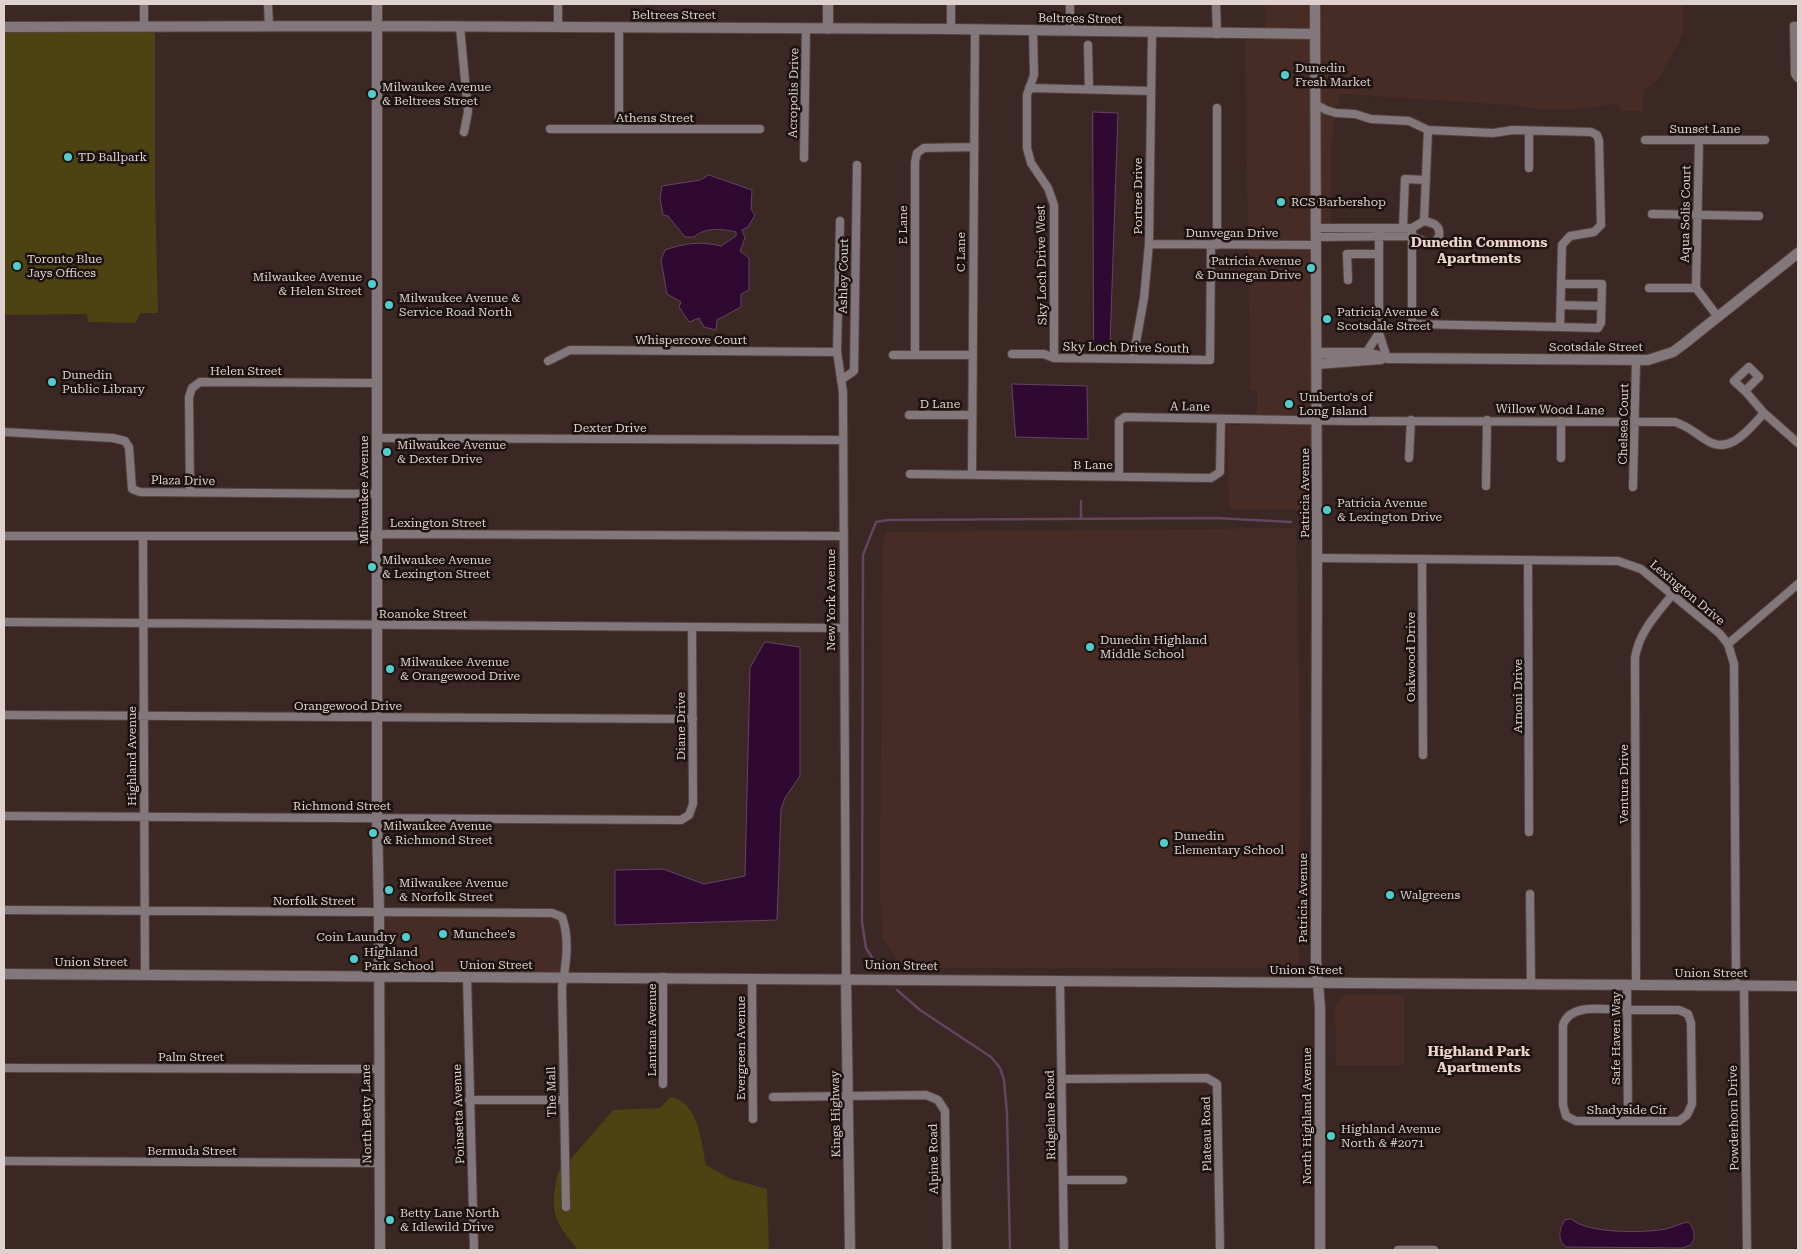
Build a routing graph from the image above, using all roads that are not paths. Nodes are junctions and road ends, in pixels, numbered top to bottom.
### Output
1 (144, 4) edge
2 (268, 4) edge
3 (377, 4) edge
4 (558, 4) edge
5 (828, 4) edge
6 (951, 4) edge
7 (1070, 4) edge
8 (1216, 4) edge
9 (1315, 4) edge
10 (377, 26) junction
11 (1796, 26) edge
12 (4, 27) edge
13 (144, 27) junction
14 (268, 27) junction
15 (460, 27) junction
16 (558, 27) junction
17 (619, 28) junction
18 (806, 28) junction
19 (828, 29) junction
20 (951, 29) junction
21 (974, 29) junction
22 (1033, 30) junction
23 (1070, 31) junction
24 (1152, 33) junction
25 (1216, 34) junction
26 (1315, 34) junction
27 (1088, 45) dead end
28 (1798, 78) edge
29 (1029, 88) junction
30 (1089, 89) junction
31 (1151, 91) junction
32 (1316, 104) junction
33 (1217, 108) dead end
34 (550, 129) dead end
35 (619, 129) junction
36 (760, 129) dead end
37 (1428, 130) junction
38 (1530, 131) junction
39 (464, 132) dead end
40 (1645, 140) dead end
41 (1765, 140) dead end
42 (1698, 141) junction
43 (973, 147) junction
44 (804, 158) dead end
45 (857, 164) dead end
46 (1529, 168) dead end
47 (1426, 180) junction
48 (1652, 214) dead end
49 (1698, 215) junction
50 (1759, 216) dead end
51 (840, 221) dead end
52 (1424, 221) junction
53 (1402, 228) junction
54 (1379, 232) junction
55 (1412, 232) junction
56 (1316, 237) junction
57 (1149, 244) junction
58 (1214, 245) junction
59 (1798, 253) edge
60 (1379, 254) junction
61 (1348, 280) dead end
62 (1561, 284) junction
63 (1649, 288) dead end
64 (1696, 288) junction
65 (1560, 305) junction
66 (1601, 306) junction
67 (1718, 317) junction
68 (1560, 327) junction
69 (1379, 333) junction
70 (837, 352) junction
71 (1366, 353) junction
72 (1012, 354) dead end
73 (893, 355) dead end
74 (914, 355) junction
75 (972, 355) junction
76 (1054, 358) junction
77 (1317, 358) junction
78 (1387, 358) junction
79 (1133, 359) junction
80 (548, 361) dead end
81 (1636, 361) junction
82 (841, 380) junction
83 (377, 383) junction
84 (1745, 391) dead end
85 (1764, 413) junction
86 (908, 415) dead end
87 (972, 415) junction
88 (1221, 419) junction
89 (1317, 420) junction
90 (1411, 420) junction
91 (1487, 420) junction
92 (1561, 421) junction
93 (1635, 422) junction
94 (4, 432) edge
95 (377, 438) junction
96 (842, 440) junction
97 (1798, 443) edge
98 (1410, 458) dead end
99 (1561, 458) dead end
100 (910, 474) dead end
101 (972, 475) junction
102 (1119, 476) junction
103 (1486, 486) dead end
104 (1633, 487) dead end
105 (190, 492) junction
106 (376, 494) junction
107 (377, 535) junction
108 (4, 536) edge
109 (843, 536) junction
110 (143, 537) junction
111 (1317, 558) junction
112 (1422, 559) junction
113 (1528, 560) junction
114 (1798, 584) edge
115 (1672, 596) junction
116 (4, 622) edge
117 (144, 624) junction
118 (377, 625) junction
119 (692, 627) junction
120 (843, 628) junction
121 (1728, 644) junction
122 (4, 715) edge
123 (144, 716) junction
124 (376, 718) junction
125 (693, 719) junction
126 (1423, 755) dead end
127 (4, 816) edge
128 (144, 817) junction
129 (376, 818) junction
130 (681, 820) joint
131 (1529, 832) dead end
132 (1530, 894) dead end
133 (4, 910) edge
134 (144, 912) junction
135 (379, 912) junction
136 (4, 974) edge
137 (145, 975) junction
138 (379, 977) junction
139 (466, 977) junction
140 (564, 977) junction
141 (663, 977) junction
142 (752, 978) junction
143 (846, 978) junction
144 (1060, 980) junction
145 (1318, 982) junction
146 (1531, 984) junction
147 (1632, 985) junction
148 (1740, 986) junction
149 (1798, 986) edge
150 (1627, 1010) junction
151 (4, 1068) edge
152 (379, 1069) junction
153 (1062, 1080) junction
154 (663, 1084) dead end
155 (849, 1096) junction
156 (773, 1097) dead end
157 (469, 1100) junction
158 (564, 1100) junction
159 (752, 1119) dead end
160 (1628, 1120) junction
161 (4, 1161) edge
162 (380, 1163) junction
163 (1063, 1180) junction
164 (1123, 1180) dead end
165 (566, 1207) dead end
166 (380, 1250) edge
167 (474, 1250) edge
168 (850, 1250) edge
169 (946, 1250) edge
170 (1064, 1250) edge
171 (1220, 1250) edge
172 (1320, 1250) edge
173 (1398, 1250) edge
174 (1405, 1250) edge
175 (1434, 1250) edge
176 (1747, 1250) edge

1 - 13 street
2 - 14 street
3 - 10 street, Milwaukee Avenue
4 - 16 street
5 - 19 street
6 - 20 street
7 - 23 street
8 - 25 street
9 - 26 street, Patricia Avenue
10 - 14 street, Beltrees Street
10 - 15 street, Beltrees Street
10 - 83 street, Milwaukee Avenue
11 - 28 street
12 - 13 street, Beltrees Street
13 - 14 street, Beltrees Street
15 - 16 street, Beltrees Street
15 - 39 street
16 - 17 street, Beltrees Street
17 - 18 street, Beltrees Street
17 - 35 street
18 - 19 street, Beltrees Street
18 - 44 street, Acropolis Drive
19 - 20 street, Beltrees Street
20 - 21 street, Beltrees Street
21 - 22 street, Beltrees Street
21 - 43 street, C Lane
22 - 23 street, Beltrees Street
22 - 29 street, Sky Loch Drive West
23 - 24 street, Beltrees Street
24 - 25 street, Beltrees Street
24 - 31 street, Portree Drive
25 - 26 street, Beltrees Street
26 - 32 street, Patricia Avenue
27 - 30 street
29 - 30 street
29 - 76 street, Sky Loch Drive West
30 - 31 street
31 - 57 street, Portree Drive
32 - 37 street
32 - 56 street, Patricia Avenue
33 - 58 street
34 - 35 street, Athens Street
35 - 36 street, Athens Street
37 - 38 street
37 - 47 street
38 - 46 street
38 - 62 street
40 - 42 street, Sunset Lane
41 - 42 street, Sunset Lane
42 - 49 street, Aqua Solis Court
43 - 74 street, E Lane
43 - 75 street, C Lane
45 - 82 street, Ashley Court
47 - 52 street
47 - 53 street
48 - 49 street
49 - 50 street
49 - 64 street, Aqua Solis Court
51 - 70 street, New York Avenue
52 - 55 street
52 - 55 street
53 - 54 street
53 - 55 street
54 - 55 street
54 - 56 street, Dunvegan Drive
54 - 60 street
55 - 68 street
56 - 58 street, Dunvegan Drive
56 - 77 street, Patricia Avenue
57 - 58 street, Dunvegan Drive
57 - 79 street, Portree Drive
58 - 79 street, Sky Loch Drive South
59 - 67 street, Scotsdale Street
60 - 61 street
60 - 69 street
62 - 65 street
62 - 66 street
63 - 64 street
64 - 67 street
65 - 66 street
65 - 68 street
66 - 68 street
67 - 81 street, Scotsdale Street
69 - 71 street
69 - 78 street
70 - 80 street, Whispercove Court
70 - 82 street, New York Avenue
71 - 77 street, Scotsdale Street
71 - 78 street, Scotsdale Street
72 - 76 street, Sky Loch Drive South
73 - 74 street
74 - 75 street
75 - 87 street, C Lane
76 - 79 street, Sky Loch Drive South
77 - 78 street, Scotsdale Street
77 - 89 street, Patricia Avenue
78 - 81 street, Scotsdale Street
81 - 93 street, Chelsea Court
82 - 96 street, New York Avenue
83 - 95 street, Milwaukee Avenue
83 - 105 street, Helen Street
84 - 85 street
85 - 93 street, Willow Wood Lane
85 - 97 street
86 - 87 street, D Lane
87 - 101 street, C Lane
88 - 89 street, A Lane
88 - 102 street, B Lane
88 - 102 street, A Lane
89 - 90 street, Willow Wood Lane
89 - 111 street, Patricia Avenue
90 - 91 street, Willow Wood Lane
90 - 98 street
91 - 92 street, Willow Wood Lane
91 - 103 street
92 - 93 street, Willow Wood Lane
92 - 99 street
93 - 104 street, Chelsea Court
94 - 105 street, Plaza Drive
95 - 96 street, Dexter Drive
95 - 106 street, Milwaukee Avenue
96 - 109 street, New York Avenue
100 - 101 street, B Lane
101 - 102 street, B Lane
105 - 106 street, Plaza Drive
106 - 107 street, Milwaukee Avenue
107 - 109 street, Lexington Street
107 - 110 street, Lexington Street
107 - 118 street, Milwaukee Avenue
108 - 110 street, Lexington Street
109 - 120 street, New York Avenue
110 - 117 street, Highland Avenue
111 - 112 street, Lexington Drive
111 - 145 street, Patricia Avenue
112 - 113 street, Lexington Drive
112 - 126 street, Oakwood Drive
113 - 115 street, Lexington Drive
113 - 131 street, Arnoni Drive
114 - 121 street
115 - 121 street, Lexington Drive
115 - 147 street, Ventura Drive
116 - 117 street, Roanoke Street
117 - 118 street, Roanoke Street
117 - 123 street, Highland Avenue
118 - 119 street, Roanoke Street
118 - 124 street, Milwaukee Avenue
119 - 120 street, Roanoke Street
119 - 125 street, Diane Drive
120 - 143 street, New York Avenue
121 - 148 street, Lexington Drive
122 - 123 street, Orangewood Drive
123 - 124 street, Orangewood Drive
123 - 128 street, Highland Avenue
124 - 125 street, Orangewood Drive
124 - 129 street, Milwaukee Avenue
125 - 130 street, Diane Drive
127 - 128 street, Richmond Street
128 - 129 street, Richmond Street
128 - 134 street, Highland Avenue
129 - 130 street, Richmond Street
129 - 135 street, Milwaukee Avenue
132 - 146 street
133 - 134 street, Norfolk Street
134 - 135 street, Norfolk Street
134 - 137 street, Highland Avenue
135 - 138 street, Milwaukee Avenue
135 - 140 street, Norfolk Street
136 - 137 street, Union Street
137 - 138 street, Union Street
138 - 139 street, Union Street
138 - 152 street, North Betty Lane
139 - 140 street, Union Street
139 - 157 street, Poinsetta Avenue
140 - 141 street, Union Street
140 - 158 street, The Mall
141 - 142 street, Union Street
141 - 154 street, Lantana Avenue
142 - 143 street, Union Street
142 - 159 street, Evergreen Avenue
143 - 144 street, Union Street
143 - 155 street, Kings Highway
144 - 145 street, Union Street
144 - 153 street, Ridgelane Road
145 - 146 street, Union Street
145 - 172 street, North Highland Avenue
146 - 147 street, Union Street
147 - 148 street, Union Street
147 - 150 street, Safe Haven Way
148 - 149 street, Union Street
148 - 176 street, Powderhorn Drive
150 - 160 street, Safe Haven Way
150 - 160 street, Shadyside Cir
150 - 160 street, Shadyside Cir
151 - 152 street, Palm Street
152 - 162 street, North Betty Lane
153 - 163 street, Ridgelane Road
153 - 171 street, Plateau Road
155 - 156 street
155 - 168 street, Kings Highway
155 - 169 street, Alpine Road
157 - 158 street
157 - 167 street, Poinsetta Avenue
158 - 165 street, The Mall
161 - 162 street, Bermuda Street
162 - 166 street, North Betty Lane
163 - 164 street
163 - 170 street, Ridgelane Road
173 - 174 street
174 - 175 street

